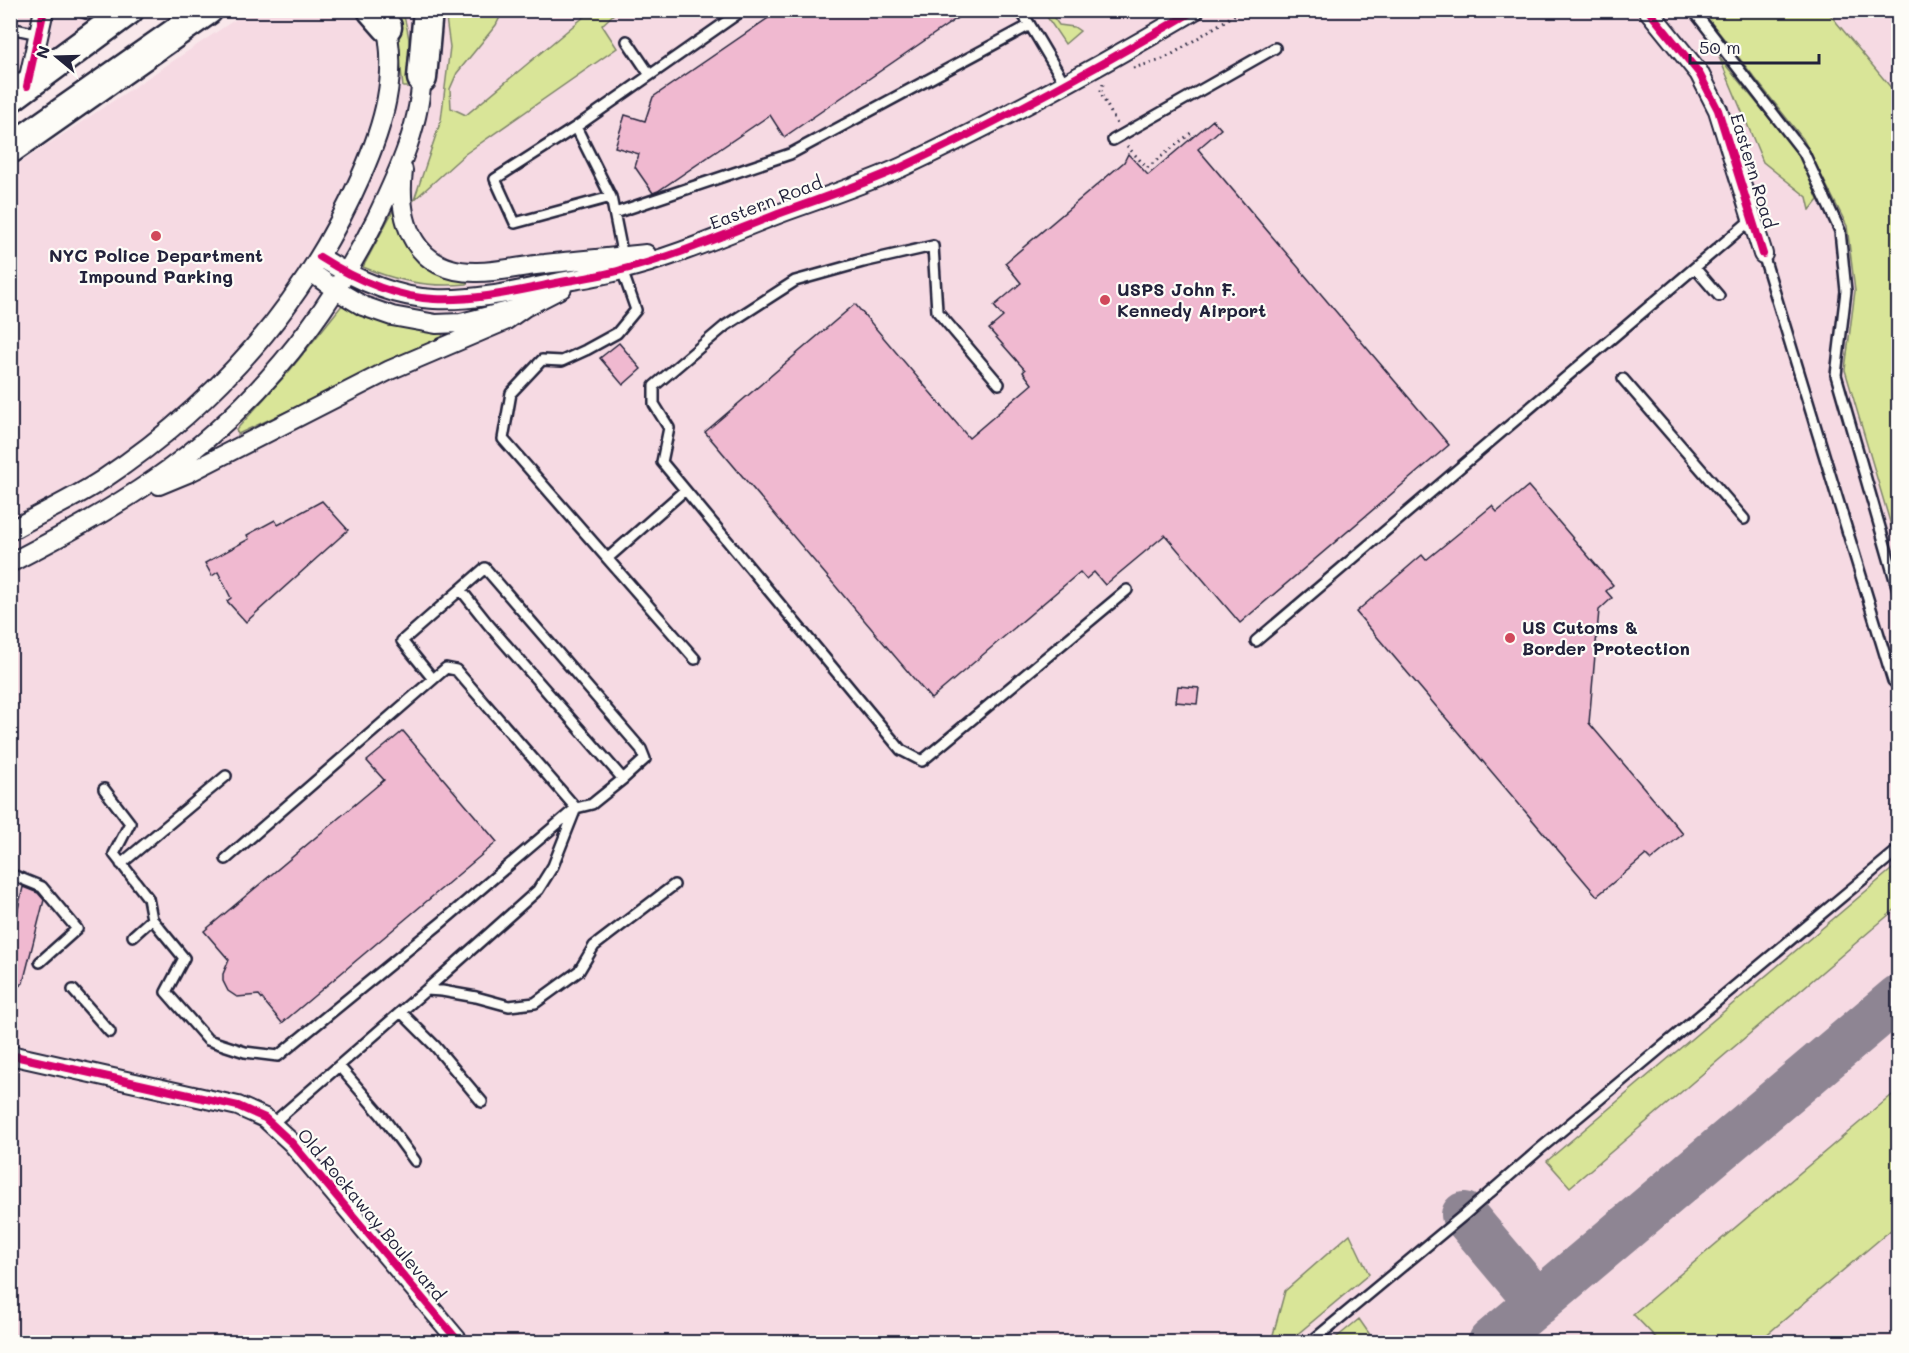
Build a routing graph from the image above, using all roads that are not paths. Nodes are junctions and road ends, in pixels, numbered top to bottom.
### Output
1 (44, 10) edge
2 (78, 10) edge
3 (89, 10) edge
4 (129, 10) edge
5 (412, 10) edge
6 (428, 10) edge
7 (743, 10) edge
8 (1020, 10) edge
9 (1195, 10) edge
10 (1648, 10) edge
11 (1693, 10) edge
12 (208, 11) edge
13 (380, 16) edge
14 (1030, 25) junction
15 (10, 28) edge
16 (39, 34) junction
17 (627, 41) dead end
18 (1275, 48) dead end
19 (650, 75) junction
20 (422, 78) junction
21 (1065, 84) junction
22 (19, 92) edge
23 (576, 127) junction
24 (1113, 140) dead end
25 (10, 149) edge
26 (404, 155) junction
27 (611, 197) junction
28 (615, 213) junction
29 (1752, 219) junction
30 (1763, 254) joint
31 (623, 263) junction
32 (315, 265) junction
33 (1695, 268) junction
34 (347, 273) junction
35 (579, 279) junction
36 (336, 290) junction
37 (1719, 296) dead end
38 (525, 307) junction
39 (1623, 378) dead end
40 (999, 384) dead end
41 (684, 490) junction
42 (127, 498) junction
43 (1744, 519) dead end
44 (10, 531) edge
45 (608, 558) junction
46 (10, 563) edge
47 (461, 590) junction
48 (1127, 590) dead end
49 (1899, 590) edge
50 (1256, 641) dead end
51 (695, 659) dead end
52 (434, 679) junction
53 (1893, 681) dead end
54 (226, 776) dead end
55 (623, 779) junction
56 (104, 789) dead end
57 (576, 808) junction
58 (1899, 850) edge
59 (226, 859) dead end
60 (121, 864) junction
61 (10, 874) edge
62 (674, 885) dead end
63 (152, 919) junction
64 (133, 936) dead end
65 (40, 962) dead end
66 (73, 990) dead end
67 (426, 990) junction
68 (401, 1012) junction
69 (110, 1032) dead end
70 (10, 1055) edge
71 (339, 1066) junction
72 (482, 1102) dead end
73 (272, 1124) junction
74 (415, 1161) dead end
75 (459, 1342) edge
76 (1311, 1342) edge

1 - 16 street
2 - 3 lane
4 - 22 highway
5 - 20 street
6 - 20 highway
7 - 19 lane
8 - 14 lane
9 - 21 street, Eastern Road
10 - 29 street, Eastern Road
11 - 49 lane
12 - 25 highway
13 - 32 street
14 - 21 lane
14 - 28 lane
15 - 16 lane
16 - 22 street
17 - 19 lane
18 - 24 lane
19 - 23 lane
20 - 26 street
21 - 31 street, Eastern Road
23 - 27 lane
23 - 27 lane
26 - 31 street
26 - 34 street
27 - 28 lane
28 - 31 lane
29 - 30 street, Eastern Road
29 - 33 lane
30 - 53 lane
31 - 35 street, Eastern Road
31 - 45 lane
32 - 34 street, Eastern Road
32 - 36 street, Eastern Road
32 - 44 street
33 - 37 lane
33 - 50 lane
34 - 35 street, Eastern Road
34 - 36 street
35 - 38 street, Eastern Road
36 - 38 street, Eastern Road
36 - 42 street
38 - 42 street
39 - 43 lane
40 - 41 lane
41 - 45 lane
41 - 48 lane
42 - 46 street
45 - 51 lane
47 - 52 lane
47 - 55 lane
47 - 55 lane
52 - 57 lane
52 - 59 lane
54 - 60 lane
55 - 57 lane
56 - 60 lane
57 - 63 lane
57 - 67 lane
58 - 76 lane
60 - 63 lane
61 - 65 lane
62 - 67 lane
63 - 64 lane
66 - 69 lane
67 - 68 lane
68 - 71 lane
68 - 72 lane
70 - 73 street, Old Rockaway Boulevard
71 - 73 lane
71 - 74 lane
73 - 75 street, Old Rockaway Boulevard

